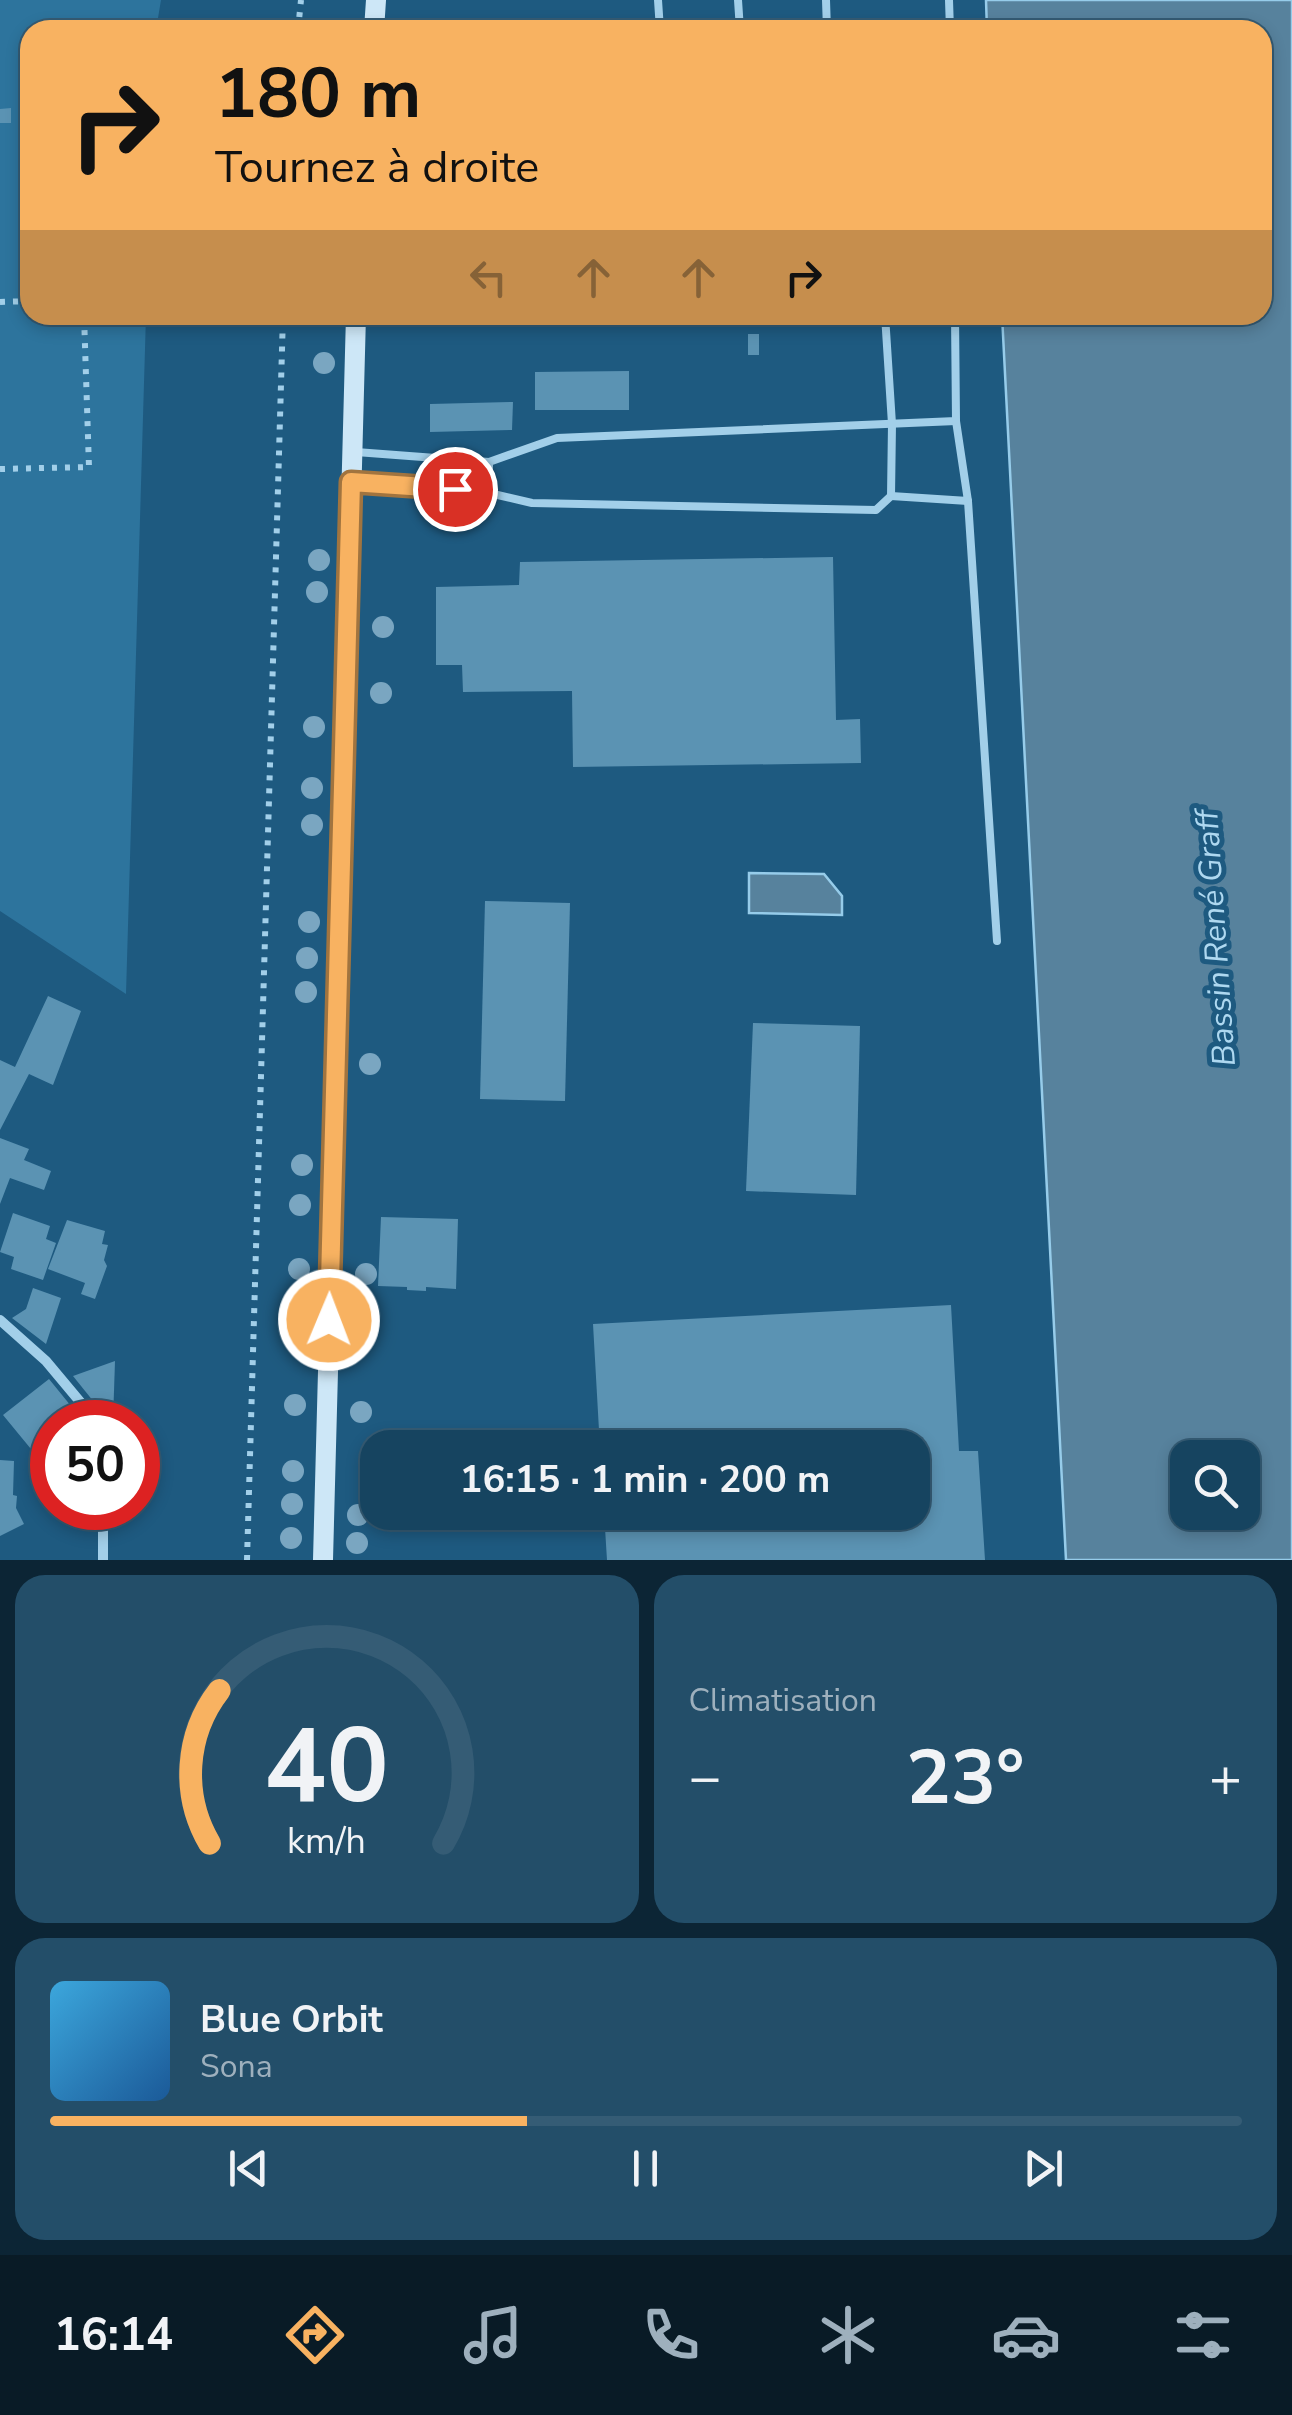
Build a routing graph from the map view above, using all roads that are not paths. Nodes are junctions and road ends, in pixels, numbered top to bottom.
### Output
1 (356, 325) edge
2 (885, 325) edge
3 (956, 325) edge
4 (956, 420) junction
5 (892, 424) junction
6 (352, 452) junction
7 (488, 462) junction
8 (351, 482) junction
9 (489, 493) junction
10 (891, 496) junction
11 (968, 502) junction
12 (998, 941) dead end
13 (0, 1320) edge
14 (79, 1400) edge
15 (103, 1530) edge
16 (103, 1560) edge
17 (323, 1560) edge

1 - 6 main road
2 - 5 lane
3 - 4 lane
4 - 5 lane
4 - 11 lane
5 - 7 lane
5 - 10 lane
6 - 7 lane
6 - 8 main road
7 - 9 lane
8 - 9 lane
8 - 17 main road
9 - 10 lane
10 - 11 lane
11 - 12 lane
13 - 14 street
15 - 16 street

